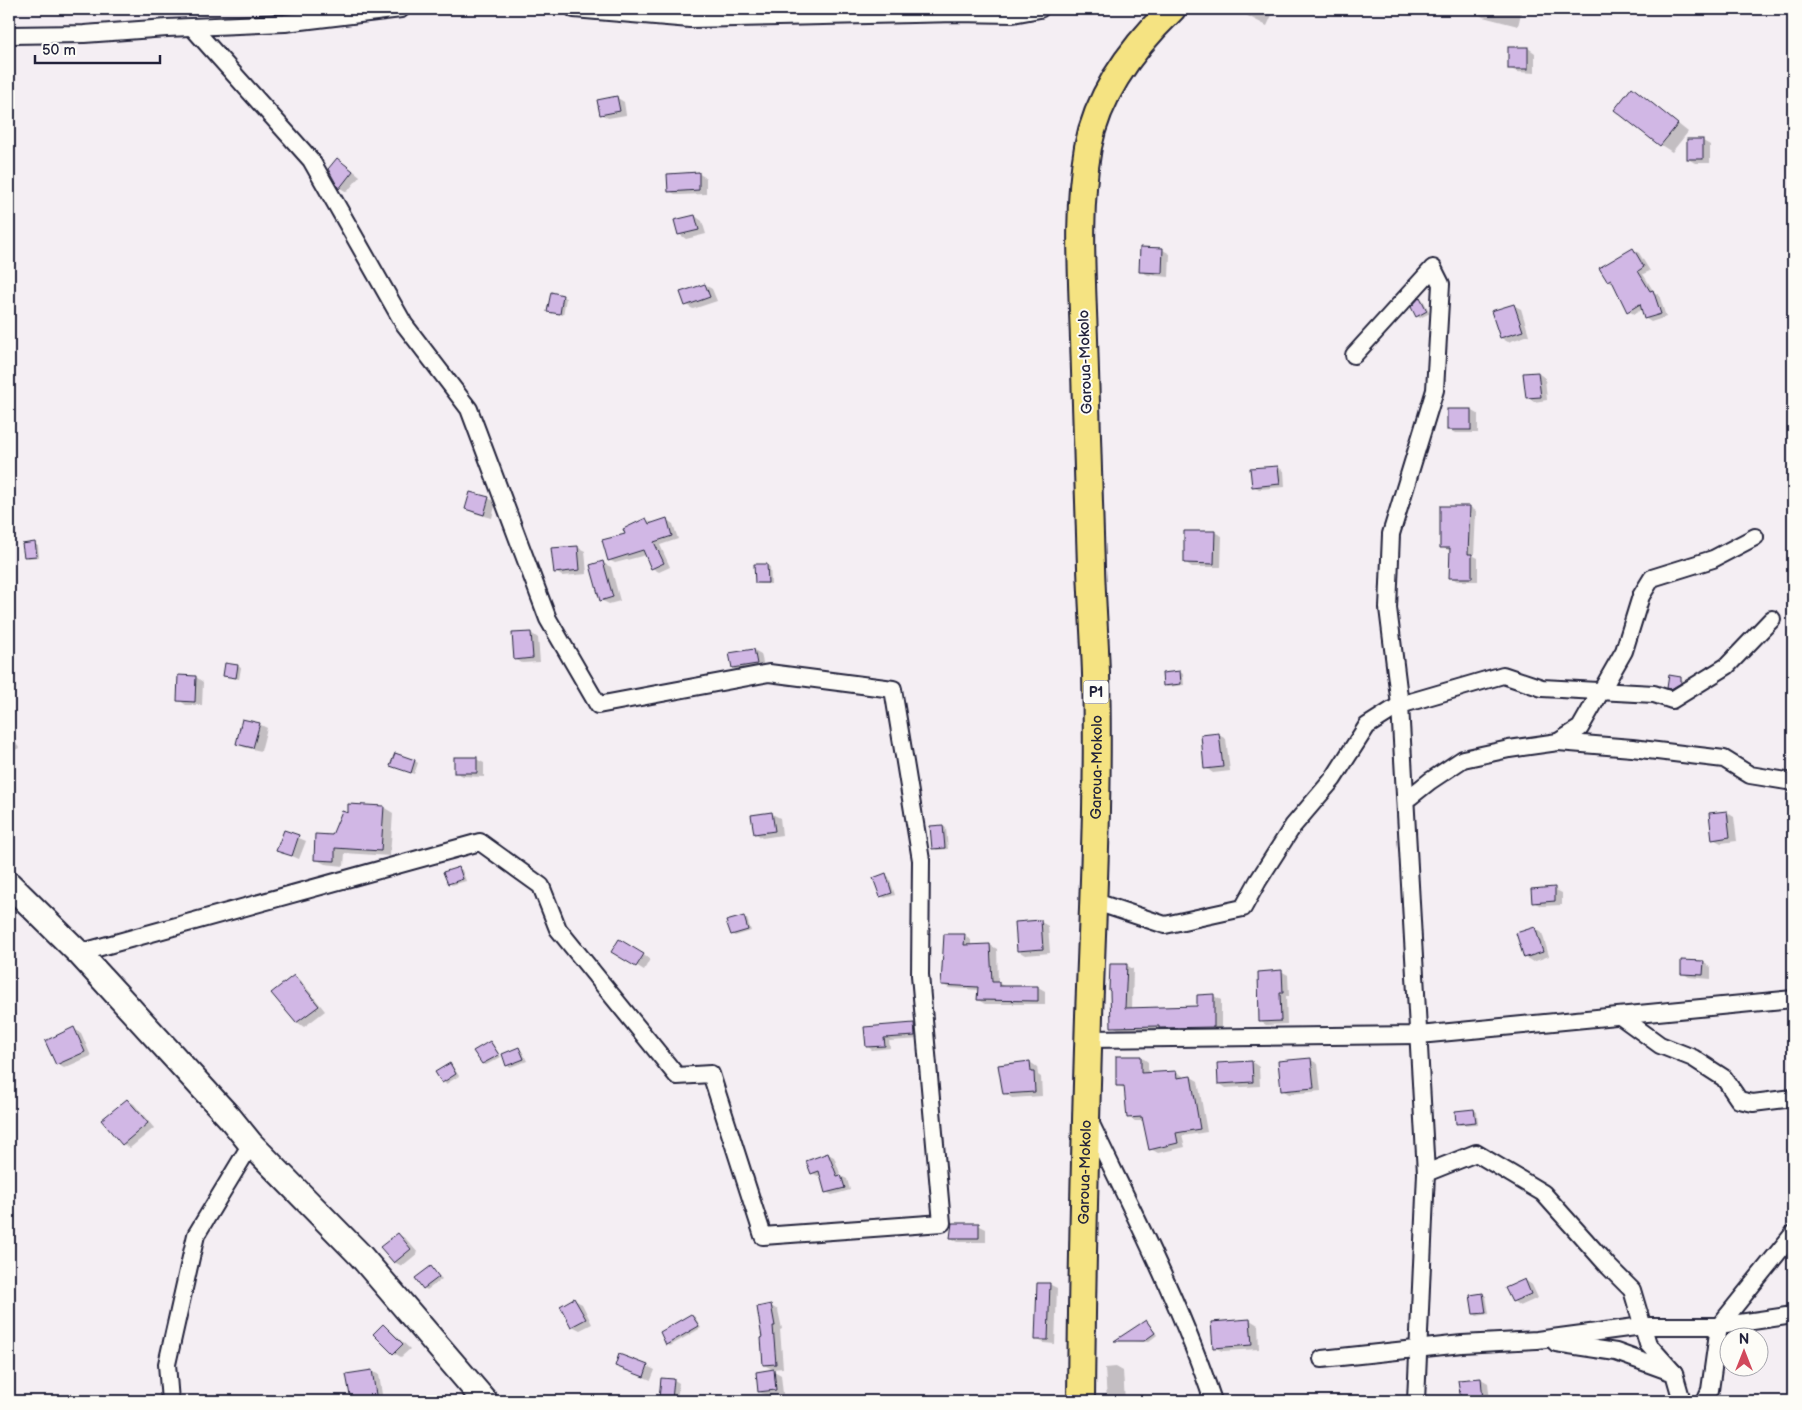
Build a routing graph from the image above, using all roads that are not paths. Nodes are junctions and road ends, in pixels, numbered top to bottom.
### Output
1 (401, 9) edge
2 (574, 9) edge
3 (1040, 9) edge
4 (1172, 9) edge
5 (192, 27) junction
6 (9, 34) edge
7 (1354, 355) dead end
8 (1755, 537) dead end
9 (1772, 619) dead end
10 (1601, 691) junction
11 (1400, 705) junction
12 (1558, 742) junction
13 (1793, 782) edge
14 (1406, 797) junction
15 (9, 884) edge
16 (1093, 901) junction
17 (79, 953) junction
18 (1793, 999) edge
19 (1620, 1016) junction
20 (1419, 1035) junction
21 (1088, 1039) junction
22 (1793, 1098) edge
23 (1086, 1115) junction
24 (251, 1144) junction
25 (1426, 1173) junction
26 (1793, 1234) edge
27 (1793, 1315) edge
28 (1643, 1326) junction
29 (1719, 1326) junction
30 (1537, 1340) junction
31 (1418, 1349) junction
32 (1322, 1359) dead end
33 (1674, 1374) junction
34 (170, 1401) edge
35 (485, 1401) edge
36 (1081, 1401) edge
37 (1213, 1401) edge
38 (1416, 1401) edge
39 (1682, 1401) edge
40 (1705, 1401) edge

1 - 5 street
2 - 3 street
4 - 16 main road, Garoua-Mokolo / P1
5 - 6 street
5 - 17 street
7 - 11 street
8 - 10 street
9 - 10 street
10 - 11 street
10 - 12 street
11 - 14 street
11 - 16 street
12 - 13 street
12 - 14 street
14 - 20 street
15 - 17 main road
16 - 21 main road, Garoua-Mokolo / P1
17 - 24 main road
18 - 19 street
19 - 20 street
19 - 22 street
20 - 21 street
20 - 25 street
21 - 23 main road, Garoua-Mokolo / P1
23 - 36 main road, Garoua-Mokolo / P1
23 - 37 street
24 - 34 street
24 - 35 main road
25 - 28 street
25 - 31 street
26 - 29 street
27 - 29 street
28 - 29 street
28 - 30 street
28 - 33 street
29 - 40 street
30 - 31 street
30 - 33 street
31 - 32 street
31 - 38 street
33 - 39 street

